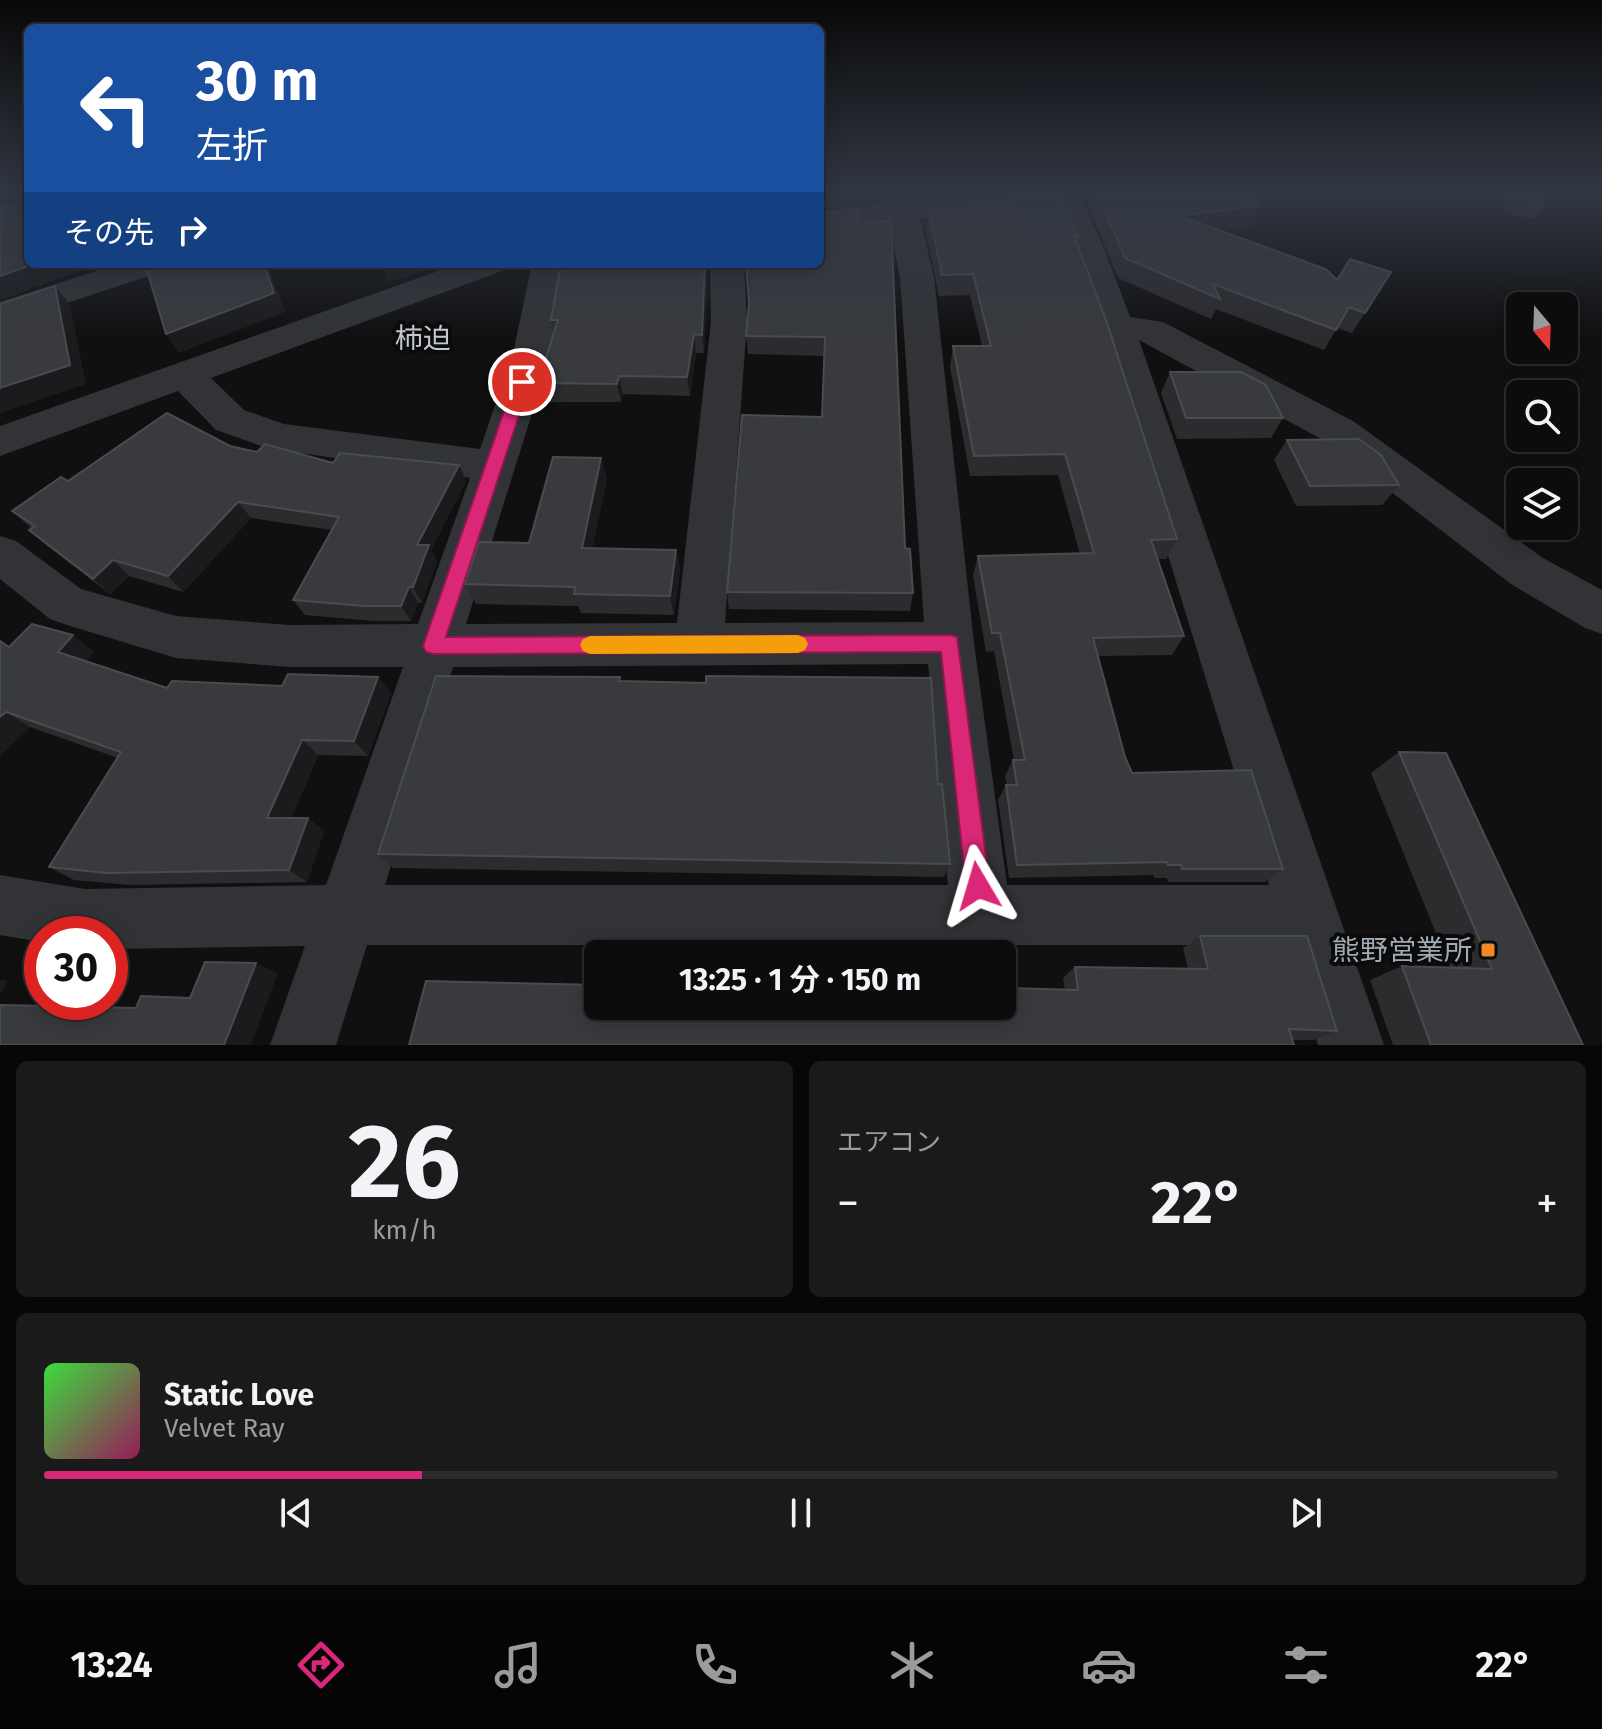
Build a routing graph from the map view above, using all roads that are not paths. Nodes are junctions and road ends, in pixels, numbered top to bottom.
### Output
1 (907, 240) edge
2 (1082, 240) edge
3 (140, 268) edge
4 (479, 268) edge
5 (548, 268) edge
6 (727, 268) edge
7 (0, 314) edge
8 (1116, 327) junction
9 (184, 374) junction
10 (0, 441) edge
11 (494, 466) junction
12 (0, 554) edge
13 (1602, 614) edge
14 (950, 643) junction
15 (699, 645) junction
16 (433, 646) junction
17 (0, 905) edge
18 (345, 915) junction
19 (1308, 915) junction
20 (981, 916) junction
21 (303, 1045) edge
22 (1351, 1045) edge

1 - 14 street
2 - 8 street
3 - 7 street
4 - 9 street
5 - 11 street
6 - 15 street
8 - 13 street
8 - 19 street
9 - 10 street
9 - 11 street
11 - 16 street
12 - 16 street
14 - 15 street
14 - 20 street
15 - 16 street
16 - 18 street
17 - 18 street
18 - 20 street
18 - 21 street
19 - 20 street
19 - 22 street

